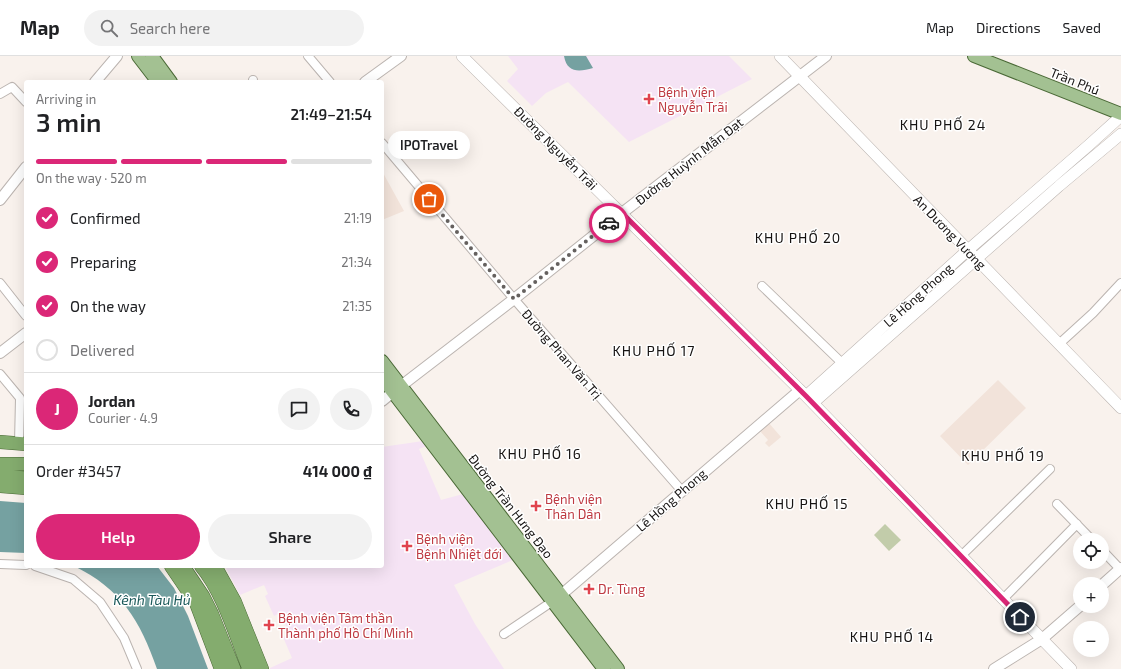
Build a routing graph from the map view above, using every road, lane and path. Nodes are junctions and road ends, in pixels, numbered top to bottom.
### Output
1 (117, 56) edge
2 (138, 56) edge
3 (152, 56) edge
4 (308, 56) edge
5 (401, 56) edge
6 (462, 56) edge
7 (780, 56) edge
8 (826, 56) edge
9 (974, 56) edge
10 (799, 76) junction
11 (98, 80) edge
12 (156, 80) edge
13 (170, 80) edge
14 (328, 80) edge
15 (368, 80) edge
16 (0, 94) edge
17 (24, 100) edge
18 (1121, 115) edge
19 (1121, 134) edge
20 (384, 145) edge
21 (24, 170) edge
22 (0, 200) edge
23 (622, 213) junction
24 (968, 250) junction
25 (976, 259) junction
26 (0, 282) edge
27 (1121, 283) edge
28 (762, 286) dead end
29 (514, 299) junction
30 (24, 313) edge
31 (24, 335) edge
32 (1059, 344) junction
33 (0, 353) edge
34 (842, 363) junction
35 (384, 364) edge
36 (0, 374) edge
37 (384, 379) edge
38 (397, 389) junction
39 (806, 396) junction
40 (384, 399) edge
41 (1121, 408) edge
42 (0, 442) edge
43 (22, 443) edge
44 (0, 464) edge
45 (24, 464) edge
46 (1050, 469) dead end
47 (0, 476) edge
48 (24, 478) edge
49 (0, 486) edge
50 (24, 488) edge
51 (682, 491) junction
52 (1057, 504) dead end
53 (1077, 524) junction
54 (1085, 533) edge
55 (961, 556) junction
56 (1109, 557) edge
57 (0, 564) edge
58 (24, 566) edge
59 (41, 568) edge
60 (172, 568) edge
61 (184, 568) edge
62 (202, 568) edge
63 (216, 568) edge
64 (1120, 568) edge
65 (1109, 578) edge
66 (557, 598) junction
67 (1003, 599) junction
68 (1073, 612) edge
69 (504, 634) dead end
70 (1042, 639) junction
71 (137, 669) edge
72 (221, 669) edge
73 (234, 669) edge
74 (248, 669) edge
75 (262, 669) edge
76 (604, 669) edge
77 (618, 669) edge
78 (994, 669) edge
79 (1070, 669) edge

1 - 11 street
2 - 12 main road
3 - 13 main road
4 - 14 street
5 - 15 street
6 - 23 main road, Đường Nguyễn Trãi
7 - 10 main road, An Dương Vương
8 - 10 street, Đường Huỳnh Mẫn Đạt
9 - 18 main road, Trần Phú
10 - 23 street, Đường Huỳnh Mẫn Đạt
10 - 24 main road, An Dương Vương
16 - 17 street
18 - 24 main road, Lê Hồng Phong
19 - 25 main road, Lê Hồng Phong
20 - 29 street, Đường Phan Văn Trị
21 - 22 street
23 - 29 street, Đường Huỳnh Mẫn Đạt
23 - 39 main road, Đường Nguyễn Trãi
24 - 25 main road, An Dương Vương
24 - 34 main road, Lê Hồng Phong
25 - 32 main road, An Dương Vương
25 - 39 main road, Lê Hồng Phong
26 - 30 street
27 - 32 street
28 - 34 street
29 - 38 street, Đường Huỳnh Mẫn Đạt
29 - 51 street, Đường Phan Văn Trị
31 - 33 street
32 - 41 main road, An Dương Vương
34 - 39 main road, Lê Hồng Phong
35 - 38 main road, Đường Trần Hưng Đạo
36 - 43 street
37 - 38 main road, Đường Trần Hưng Đạo
38 - 40 street, Đường Huỳnh Mẫn Đạt
38 - 66 main road, Đường Trần Hưng Đạo
39 - 51 street, Lê Hồng Phong
39 - 55 main road, Đường Nguyễn Trãi
42 - 43 highway
44 - 45 highway
46 - 55 street
47 - 48 highway
49 - 50 highway
51 - 66 street, Lê Hồng Phong
52 - 53 street
53 - 54 street
53 - 67 street
55 - 67 main road, Đường Nguyễn Trãi
56 - 64 street
57 - 58 street
59 - 71 street
60 - 72 highway
61 - 73 highway
62 - 74 highway
63 - 75 highway
64 - 65 street
66 - 69 street
66 - 76 main road, Đường Trần Hưng Đạo
66 - 77 main road, Đường Trần Hưng Đạo
67 - 70 main road, Đường Nguyễn Trãi
68 - 70 street
70 - 78 street
70 - 79 main road, Đường Nguyễn Trãi

